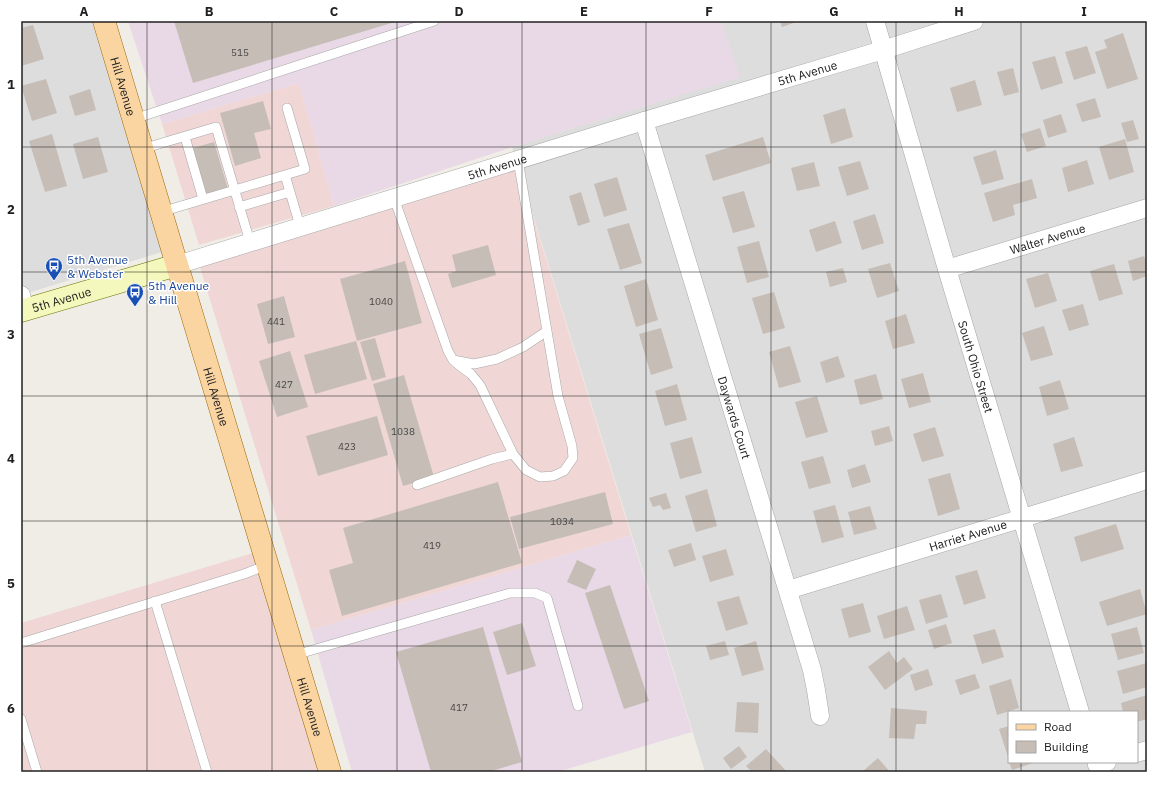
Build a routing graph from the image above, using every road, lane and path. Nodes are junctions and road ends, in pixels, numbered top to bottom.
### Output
1 (104, 21) edge
2 (434, 21) edge
3 (875, 21) edge
4 (974, 21) edge
5 (883, 50) junction
6 (287, 108) dead end
7 (134, 119) junction
8 (644, 121) junction
9 (185, 136) junction
10 (142, 149) junction
11 (518, 160) junction
12 (285, 175) junction
13 (234, 190) junction
14 (290, 192) junction
15 (394, 198) junction
16 (203, 199) junction
17 (239, 207) junction
18 (1147, 208) edge
19 (161, 212) junction
20 (300, 226) junction
21 (250, 242) junction
22 (177, 265) junction
23 (947, 269) junction
24 (22, 306) edge
25 (547, 331) junction
26 (454, 360) junction
27 (513, 454) junction
28 (1147, 480) edge
29 (417, 485) dead end
30 (1022, 518) junction
31 (267, 565) junction
32 (788, 590) junction
33 (156, 601) junction
34 (21, 643) edge
35 (295, 654) junction
36 (578, 706) dead end
37 (1080, 711) edge
38 (820, 716) dead end
39 (21, 719) edge
40 (37, 772) edge
41 (207, 772) edge
42 (330, 772) edge

1 - 7 main road, Hill Avenue
2 - 7 lane
3 - 5 street, South Ohio Street
4 - 5 street, 5th Avenue
5 - 8 street, 5th Avenue
5 - 23 street, South Ohio Street
6 - 12 lane
7 - 10 main road, Hill Avenue
8 - 11 street, 5th Avenue
8 - 32 street, Daywards Court
9 - 10 lane
9 - 13 lane
9 - 16 lane
10 - 19 main road, Hill Avenue
11 - 15 street, 5th Avenue
11 - 25 lane
12 - 13 lane
12 - 14 lane
13 - 16 lane
13 - 17 lane
14 - 17 lane
14 - 20 lane
15 - 20 street, 5th Avenue
15 - 26 lane
16 - 19 lane
17 - 21 lane
18 - 23 street, Walter Avenue
19 - 22 main road, Hill Avenue
20 - 21 street, 5th Avenue
21 - 22 street, 5th Avenue
22 - 24 street, 5th Avenue
22 - 31 main road, Hill Avenue
23 - 30 street, South Ohio Street
25 - 26 lane
25 - 27 lane
26 - 27 lane
27 - 29 lane
28 - 30 street, Harriet Avenue
30 - 32 street, Harriet Avenue
30 - 37 street, South Ohio Street
31 - 33 lane
31 - 35 main road, Hill Avenue
32 - 38 street, Daywards Court
33 - 34 lane
33 - 41 lane
35 - 36 lane
35 - 42 main road, Hill Avenue
39 - 40 lane

